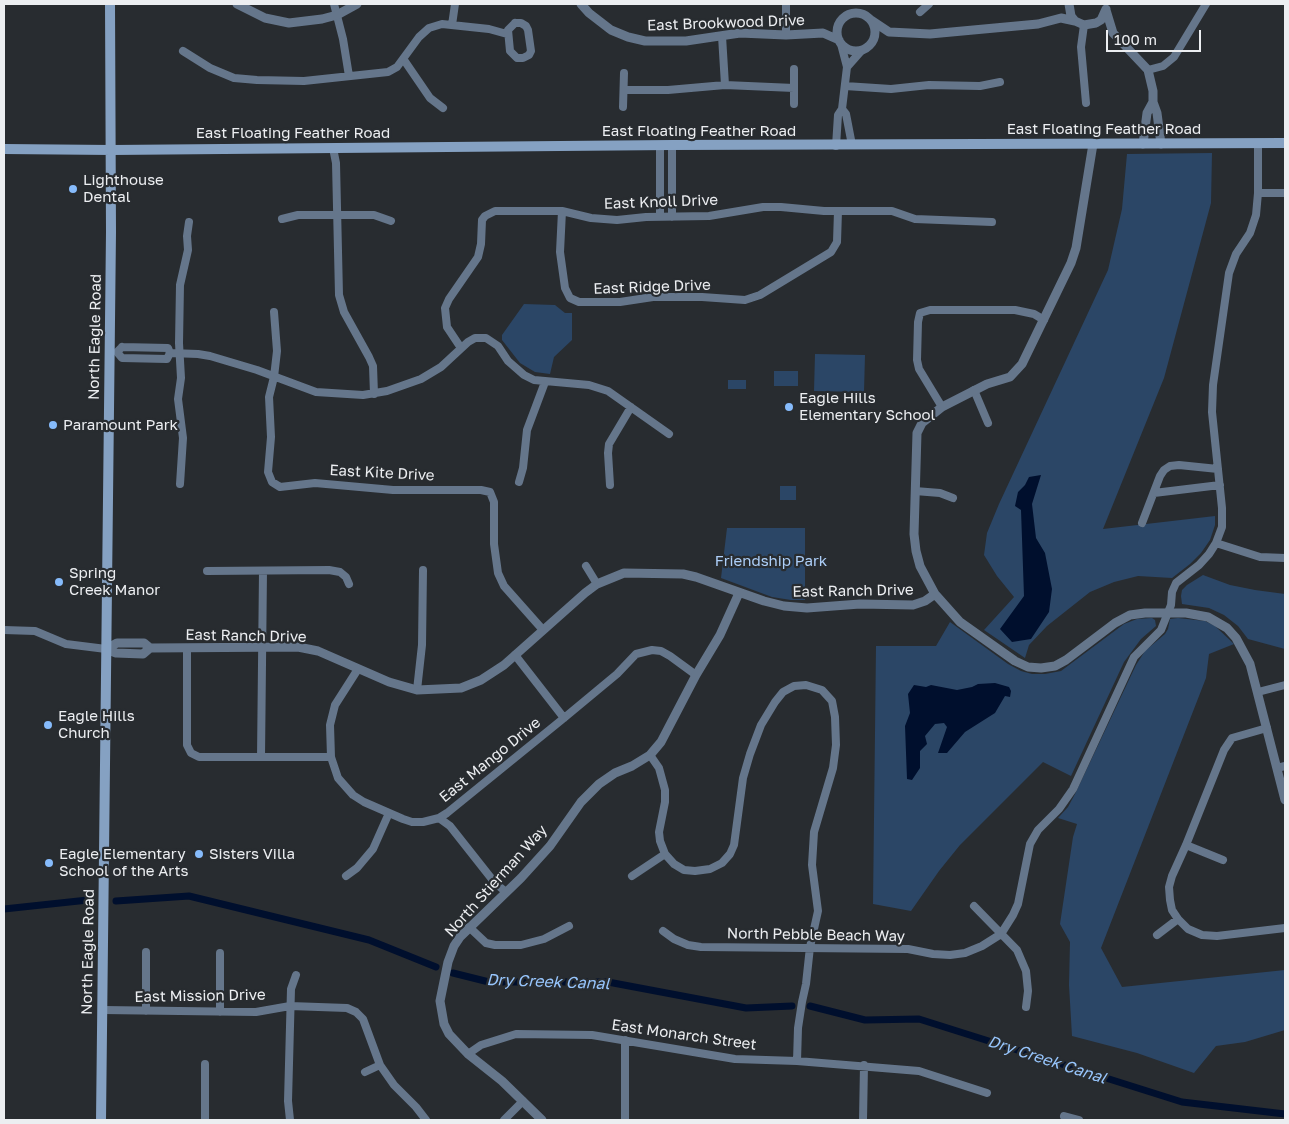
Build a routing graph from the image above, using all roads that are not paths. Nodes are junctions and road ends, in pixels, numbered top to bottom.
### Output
1 (110, 4) edge
2 (237, 4) edge
3 (334, 4) edge
4 (357, 4) edge
5 (454, 4) edge
6 (582, 4) edge
7 (786, 4) edge
8 (929, 4) edge
9 (1068, 4) edge
10 (1204, 5) edge
11 (1106, 7) edge
12 (920, 12) dead end
13 (337, 15) junction
14 (871, 20) junction
15 (1049, 21) junction
16 (839, 23) junction
17 (1083, 23) junction
18 (452, 25) junction
19 (889, 32) junction
20 (823, 33) junction
21 (1114, 33) junction
22 (507, 34) junction
23 (786, 35) junction
24 (722, 36) junction
25 (840, 42) junction
26 (871, 43) junction
27 (862, 50) junction
28 (183, 51) dead end
29 (404, 60) junction
30 (847, 67) junction
31 (794, 69) dead end
32 (1148, 70) junction
33 (624, 73) dead end
34 (349, 76) junction
35 (1000, 82) dead end
36 (725, 85) junction
37 (845, 86) junction
38 (794, 88) junction
39 (624, 90) junction
40 (1154, 102) junction
41 (1086, 103) dead end
42 (794, 104) dead end
43 (623, 107) dead end
44 (444, 108) dead end
45 (842, 110) junction
46 (1258, 143) junction
47 (1285, 143) edge
48 (1093, 144) junction
49 (1143, 144) junction
50 (1161, 144) junction
51 (660, 145) junction
52 (672, 145) junction
53 (836, 146) junction
54 (852, 146) junction
55 (333, 148) junction
56 (4, 149) edge
57 (112, 150) junction
58 (1258, 193) junction
59 (1285, 193) edge
60 (562, 212) junction
61 (838, 212) junction
62 (336, 215) junction
63 (672, 216) junction
64 (660, 217) junction
65 (282, 219) dead end
66 (391, 221) dead end
67 (188, 222) dead end
68 (992, 222) dead end
69 (274, 312) dead end
70 (1044, 320) junction
71 (461, 348) junction
72 (114, 352) junction
73 (180, 353) junction
74 (274, 377) junction
75 (545, 382) junction
76 (974, 390) junction
77 (374, 394) junction
78 (631, 407) junction
79 (942, 407) junction
80 (988, 424) dead end
81 (670, 434) dead end
82 (1218, 469) junction
83 (519, 482) dead end
84 (180, 484) dead end
85 (610, 485) dead end
86 (1220, 485) junction
87 (915, 491) junction
88 (1154, 493) junction
89 (953, 498) dead end
90 (1142, 524) dead end
91 (1216, 543) junction
92 (1285, 558) edge
93 (586, 566) dead end
94 (423, 570) dead end
95 (207, 571) dead end
96 (263, 571) junction
97 (349, 584) dead end
98 (597, 584) junction
99 (739, 594) junction
100 (935, 594) junction
101 (1168, 613) junction
102 (4, 630) edge
103 (544, 630) junction
104 (106, 648) junction
105 (188, 648) junction
106 (262, 648) junction
107 (515, 655) junction
108 (358, 669) junction
109 (696, 675) junction
110 (1285, 685) edge
111 (417, 690) junction
112 (1258, 692) junction
113 (564, 718) junction
114 (1267, 728) junction
115 (650, 755) junction
116 (261, 757) junction
117 (331, 757) junction
118 (1281, 767) edge
119 (1285, 800) edge
120 (390, 813) junction
121 (440, 818) junction
122 (1186, 845) junction
123 (665, 854) junction
124 (1223, 860) dead end
125 (346, 876) dead end
126 (632, 876) dead end
127 (506, 892) junction
128 (974, 906) dead end
129 (1178, 919) junction
130 (569, 926) dead end
131 (469, 927) junction
132 (1285, 928) edge
133 (663, 931) dead end
134 (1000, 934) junction
135 (1157, 935) dead end
136 (810, 948) junction
137 (146, 952) dead end
138 (220, 953) dead end
139 (296, 975) dead end
140 (290, 1006) junction
141 (1026, 1007) dead end
142 (103, 1010) junction
143 (146, 1011) junction
144 (220, 1012) junction
145 (626, 1040) junction
146 (468, 1054) junction
147 (798, 1061) junction
148 (205, 1064) dead end
149 (380, 1065) junction
150 (864, 1066) junction
151 (365, 1072) dead end
152 (987, 1093) dead end
153 (523, 1102) junction
154 (1064, 1116) dead end
155 (101, 1120) edge
156 (205, 1120) edge
157 (290, 1120) edge
158 (426, 1120) edge
159 (504, 1120) edge
160 (542, 1120) edge
161 (625, 1120) edge
162 (863, 1120) edge
163 (1079, 1120) edge

1 - 57 main road, North Eagle Road
2 - 13 street
3 - 13 street
4 - 13 street
5 - 18 street
6 - 24 street, East Brookwood Drive
7 - 23 street
8 - 12 street
9 - 15 street
9 - 17 street
10 - 32 street
11 - 17 street
11 - 21 street
13 - 34 street
14 - 16 street
14 - 19 street
14 - 26 street
15 - 17 street
15 - 19 street
16 - 20 street, East Brookwood Drive
16 - 25 street
17 - 21 street
17 - 41 street
18 - 22 street
18 - 29 street
19 - 26 street
20 - 23 street, East Brookwood Drive
20 - 25 street, East Brookwood Drive
21 - 32 street
22 - 22 street
23 - 24 street, East Brookwood Drive
24 - 36 street
25 - 27 street
25 - 30 street
26 - 27 street
27 - 30 street
28 - 34 street
29 - 34 street
29 - 44 street
30 - 37 street
31 - 38 street
32 - 40 street
33 - 39 street
35 - 37 street
36 - 38 street
36 - 39 street
37 - 45 street
38 - 42 street
39 - 43 street
40 - 49 street
40 - 50 street
45 - 53 street
45 - 54 street
46 - 47 main road, East Floating Feather Road
46 - 50 main road, East Floating Feather Road
46 - 58 street, North Pebble Beach Way
48 - 49 main road, East Floating Feather Road
48 - 54 main road, East Floating Feather Road
48 - 70 street
49 - 50 main road, East Floating Feather Road
51 - 52 main road, East Floating Feather Road
51 - 55 main road, East Floating Feather Road
51 - 64 street
52 - 53 main road, East Floating Feather Road
52 - 63 street
53 - 54 main road, East Floating Feather Road
55 - 57 main road, East Floating Feather Road
55 - 62 street
56 - 57 main road, East Floating Feather Road
57 - 72 main road, North Eagle Road
58 - 59 street
58 - 82 street, North Pebble Beach Way
60 - 61 street, East Ridge Drive
60 - 64 street, East Knoll Drive
60 - 71 street, East Knoll Drive
61 - 63 street, East Knoll Drive
61 - 68 street, East Knoll Drive
62 - 65 street
62 - 66 street
62 - 77 street
63 - 64 street, East Knoll Drive
67 - 73 street
69 - 74 street
70 - 76 street
70 - 79 street
71 - 75 street
71 - 77 street
72 - 73 street
72 - 104 main road, North Eagle Road
73 - 74 street
73 - 84 street
74 - 77 street
74 - 103 street, East Kite Drive
75 - 78 street
75 - 83 street
76 - 79 street
76 - 80 street
78 - 81 street
78 - 85 street
79 - 87 street
82 - 86 street, North Pebble Beach Way
82 - 88 street
86 - 88 street
86 - 91 street, North Pebble Beach Way
87 - 89 street
87 - 100 street
88 - 90 street
91 - 92 street
91 - 101 street, North Pebble Beach Way
93 - 98 street
94 - 111 street
95 - 96 street
96 - 97 street
96 - 106 street
98 - 99 street, East Ranch Drive
98 - 103 street, East Ranch Drive
99 - 100 street, East Ranch Drive
99 - 109 street, North Stierman Way
100 - 101 street
101 - 112 street
101 - 134 street, North Pebble Beach Way
102 - 104 street
103 - 107 street, East Ranch Drive
104 - 105 street, East Ranch Drive
104 - 142 main road, North Eagle Road
105 - 106 street, East Ranch Drive
105 - 116 street
106 - 108 street, East Ranch Drive
106 - 116 street
107 - 111 street, East Ranch Drive
107 - 113 street
108 - 111 street, East Ranch Drive
108 - 117 street, East Mango Drive
109 - 113 street, East Mango Drive
109 - 115 street, North Stierman Way
110 - 112 street
112 - 114 street
113 - 121 street, East Mango Drive
114 - 118 street
114 - 122 street
115 - 123 street
115 - 127 street, North Stierman Way
116 - 117 street
117 - 120 street, East Mango Drive
118 - 119 street
120 - 121 street, East Mango Drive
120 - 125 street
121 - 127 street
122 - 124 street
122 - 129 street
123 - 126 street
123 - 136 street
127 - 131 street, North Stierman Way
128 - 134 street
129 - 132 street
129 - 135 street
130 - 131 street
131 - 146 street, North Stierman Way
133 - 136 street, North Pebble Beach Way
134 - 136 street, North Pebble Beach Way
134 - 141 street
136 - 147 street
137 - 143 street
138 - 144 street
139 - 140 street
140 - 144 street, East Mission Drive
140 - 149 street, East Mission Drive
140 - 157 street
142 - 143 street, East Mission Drive
142 - 155 main road, North Eagle Road
143 - 144 street, East Mission Drive
145 - 146 street, East Monarch Street
145 - 147 street, East Monarch Street
145 - 161 street
146 - 153 street, North Stierman Way
147 - 150 street, East Monarch Street
148 - 156 street
149 - 151 street
149 - 158 street, East Mission Drive
150 - 152 street, East Monarch Street
150 - 162 street
153 - 159 street
153 - 160 street, North Stierman Way
154 - 163 street

